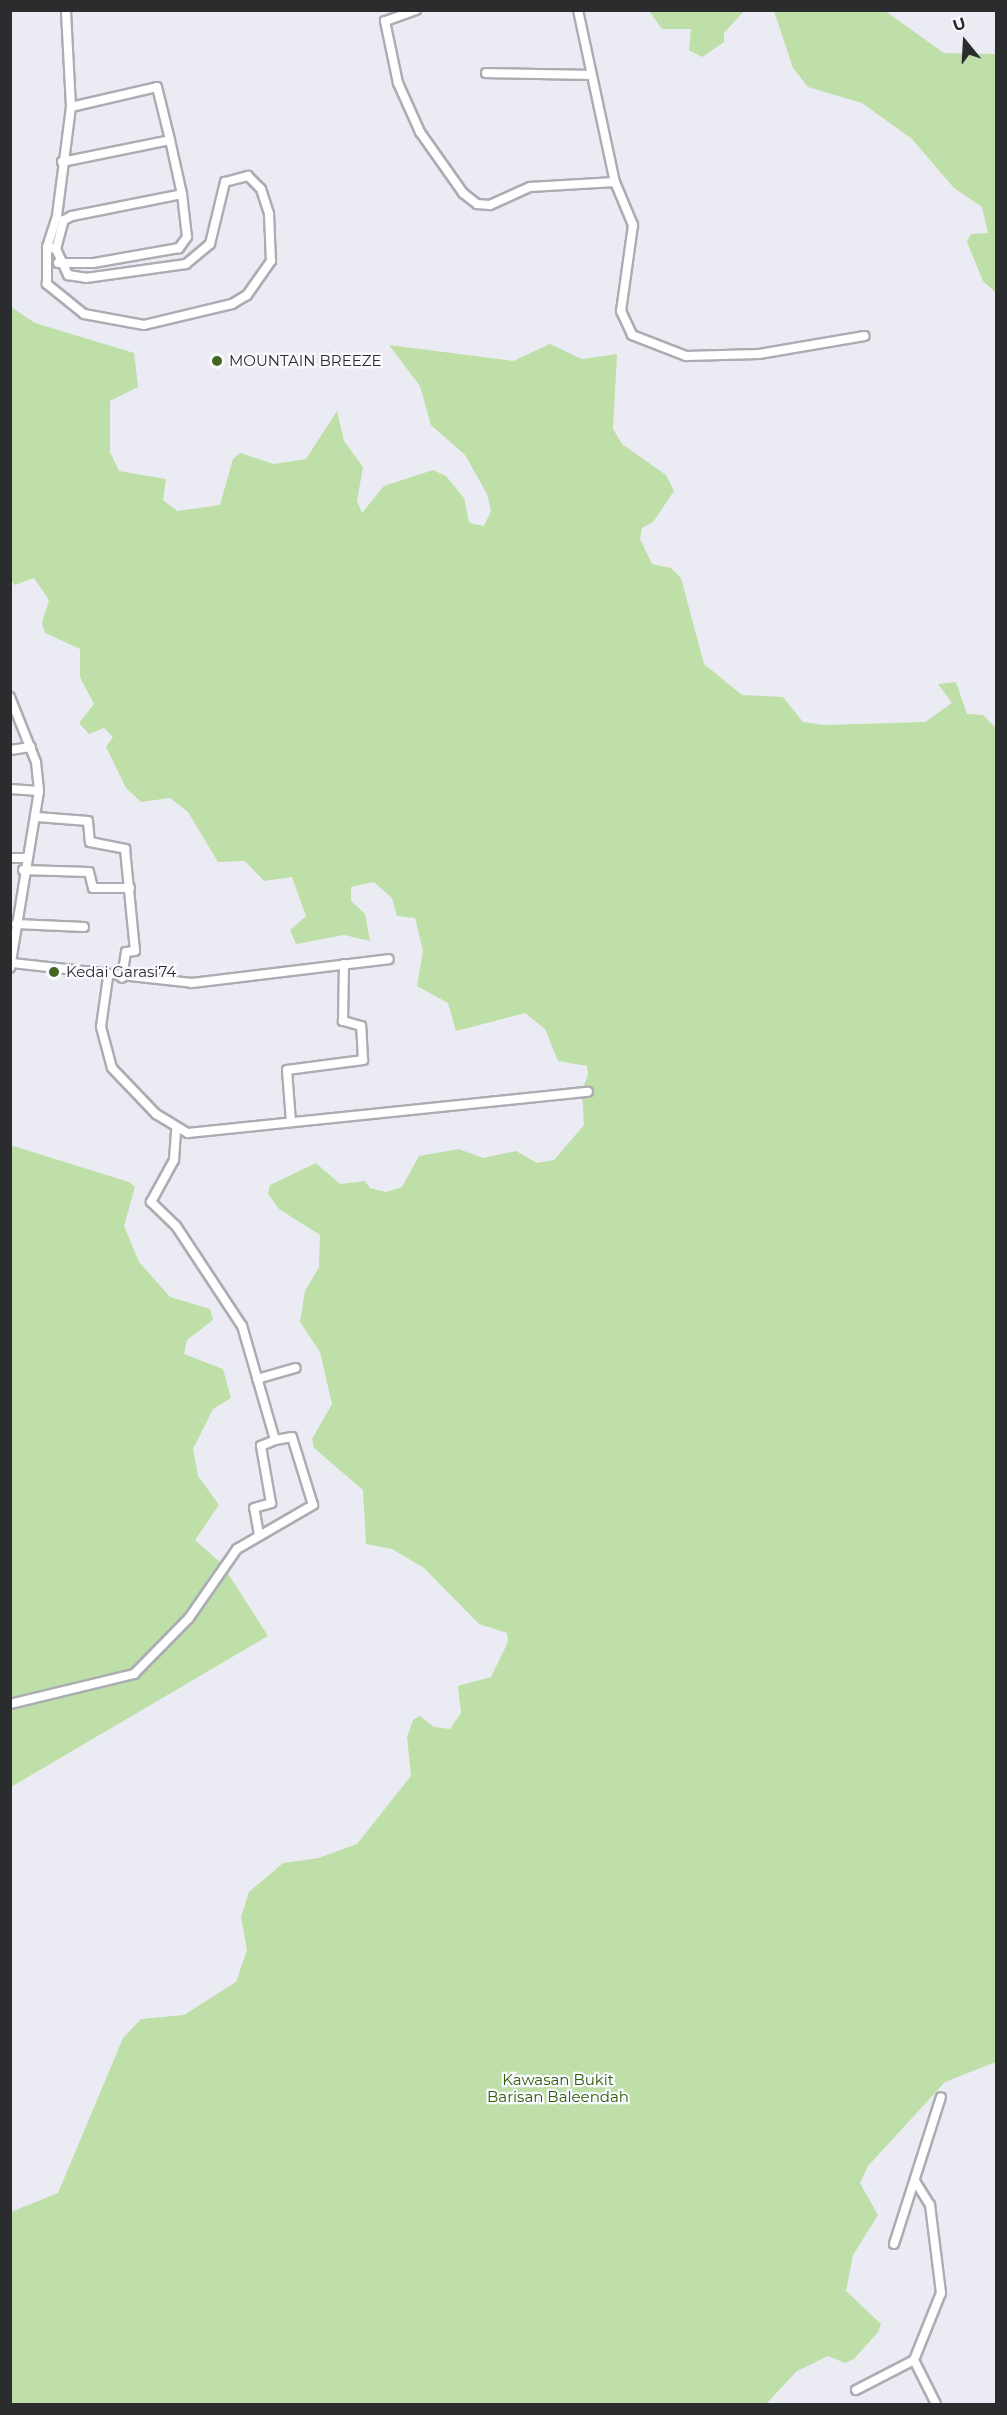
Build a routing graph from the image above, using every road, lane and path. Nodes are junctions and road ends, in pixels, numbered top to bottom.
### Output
1 (66, 10) edge
2 (417, 10) edge
3 (578, 10) edge
4 (389, 14) edge
5 (486, 73) dead end
6 (590, 75) junction
7 (71, 107) junction
8 (170, 140) junction
9 (62, 162) junction
10 (615, 182) junction
11 (182, 194) junction
12 (52, 248) junction
13 (58, 262) junction
14 (864, 336) dead end
15 (10, 697) edge
16 (31, 747) junction
17 (10, 750) edge
18 (10, 789) edge
19 (39, 791) junction
20 (37, 817) junction
21 (10, 858) edge
22 (26, 858) junction
23 (22, 874) junction
24 (10, 877) edge
25 (130, 888) junction
26 (16, 924) junction
27 (84, 927) dead end
28 (12, 939) edge
29 (389, 959) dead end
30 (344, 964) junction
31 (11, 966) edge
32 (108, 977) junction
33 (122, 978) junction
34 (588, 1092) dead end
35 (291, 1122) junction
36 (176, 1129) junction
37 (295, 1368) dead end
38 (257, 1379) junction
39 (275, 1440) junction
40 (259, 1535) junction
41 (10, 1704) edge
42 (941, 2097) dead end
43 (915, 2181) junction
44 (894, 2244) dead end
45 (914, 2360) junction
46 (856, 2390) dead end
47 (936, 2404) edge

1 - 7 street
2 - 4 street
3 - 6 street
4 - 10 street
5 - 6 street
6 - 10 street
7 - 8 street
7 - 9 street
8 - 9 street
8 - 11 street
9 - 12 street
10 - 14 street
11 - 12 street
11 - 13 street
12 - 13 street
12 - 13 street
15 - 16 street
16 - 17 street
16 - 19 street
18 - 19 street
19 - 20 street
20 - 22 street
20 - 25 street
21 - 22 street
22 - 23 street
23 - 24 street
23 - 25 street
23 - 26 street
25 - 33 street
26 - 27 street
26 - 28 street
28 - 31 street
29 - 30 street
30 - 33 street
30 - 35 street
31 - 32 street
32 - 33 street
32 - 36 street
34 - 35 street
35 - 36 street
36 - 38 street
37 - 38 street
38 - 39 street
39 - 40 street
39 - 40 street
40 - 41 street
42 - 43 street
43 - 44 street
43 - 45 street
45 - 46 street
45 - 47 street

